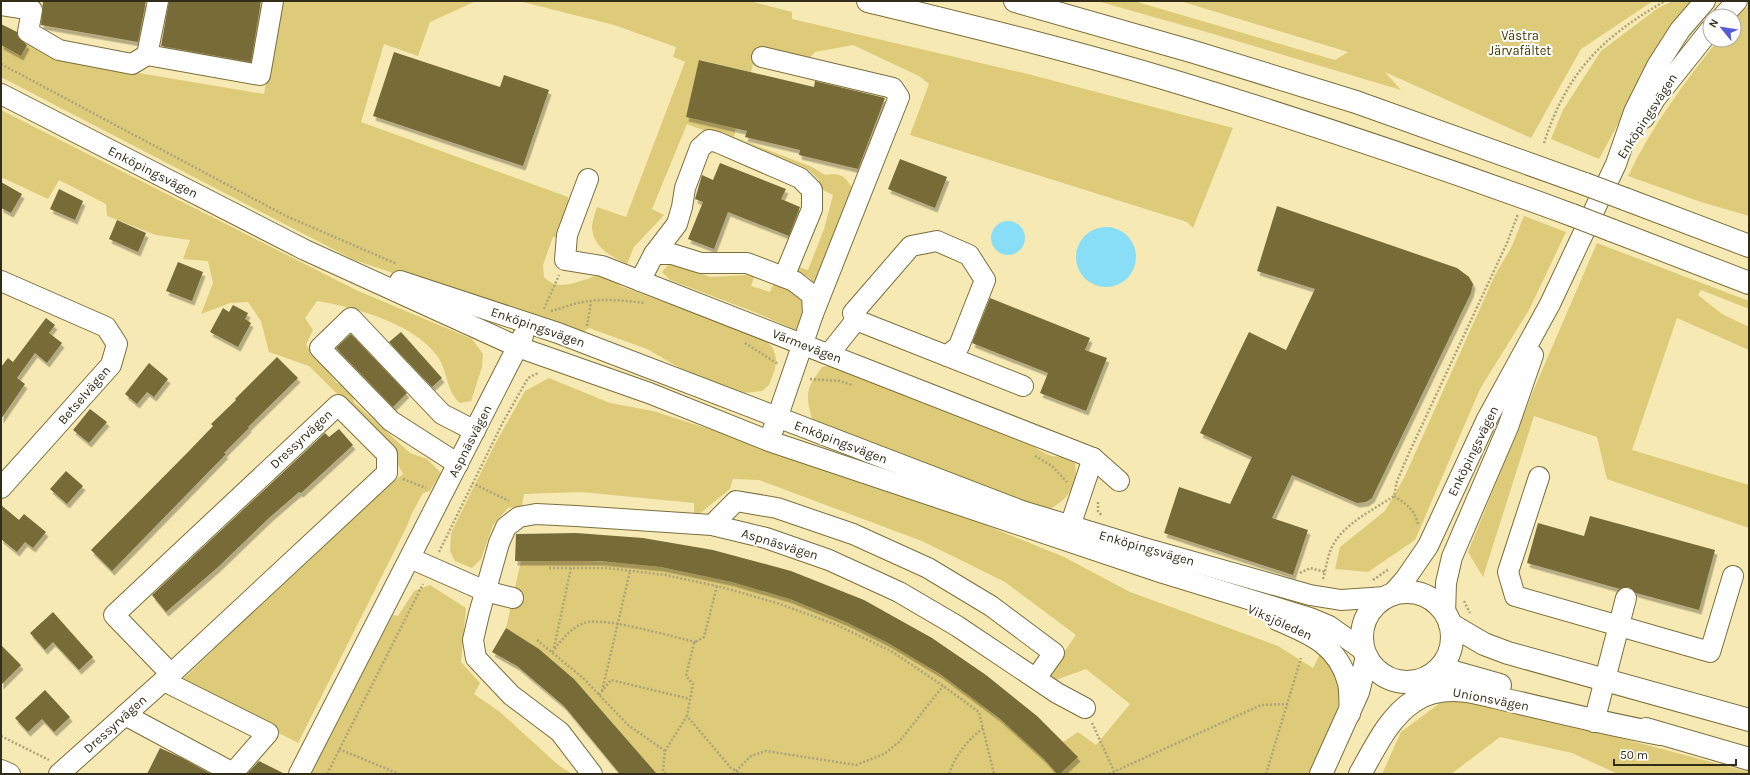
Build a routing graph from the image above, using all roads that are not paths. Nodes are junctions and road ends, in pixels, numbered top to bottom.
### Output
1 (158, 1) edge
2 (273, 1) edge
3 (868, 1) edge
4 (1015, 1) edge
5 (1705, 1) edge
6 (1, 5) edge
7 (33, 6) edge
8 (1702, 40) edge
9 (147, 55) junction
10 (762, 57) dead end
11 (1, 94) edge
12 (1616, 164) junction
13 (588, 179) dead end
14 (1669, 216) junction
15 (1749, 233) edge
16 (1749, 246) edge
17 (304, 250) junction
18 (654, 254) junction
19 (784, 277) junction
20 (1, 281) edge
21 (640, 281) junction
22 (1749, 283) edge
23 (1550, 304) junction
24 (814, 314) junction
25 (533, 315) junction
26 (856, 320) junction
27 (803, 344) junction
28 (518, 347) junction
29 (829, 354) junction
30 (947, 356) junction
31 (1023, 386) dead end
32 (778, 417) junction
33 (475, 430) junction
34 (769, 441) junction
35 (1093, 458) junction
36 (458, 464) junction
37 (1539, 477) dead end
38 (1120, 481) dead end
39 (1, 488) edge
40 (712, 525) junction
41 (1068, 533) junction
42 (410, 558) junction
43 (1163, 573) junction
44 (1733, 576) dead end
45 (485, 591) junction
46 (1389, 596) junction
47 (513, 598) dead end
48 (1626, 598) dead end
49 (1447, 619) junction
50 (1619, 626) junction
51 (1365, 654) junction
52 (1440, 668) junction
53 (167, 678) junction
54 (1036, 678) junction
55 (1605, 680) junction
56 (1408, 682) junction
57 (1085, 708) road end
58 (1350, 714) junction
59 (124, 715) junction
60 (1595, 717) junction
61 (1749, 720) edge
62 (1749, 759) edge
63 (1, 770) edge
64 (62, 771) edge
65 (10, 774) edge
66 (299, 774) edge
67 (592, 774) edge
68 (1321, 774) edge
69 (1351, 774) edge
70 (1360, 774) edge

1 - 9 street
2 - 9 street
3 - 22 main road, bridge
4 - 14 main road, bridge
5 - 12 street, Enköpingsvägen
6 - 7 street
7 - 9 street
8 - 12 street, Enköpingsvägen
10 - 24 street
11 - 17 street, Enköpingsvägen
12 - 23 street, Enköpingsvägen
13 - 21 street, Värmevägen
14 - 15 main road
14 - 16 main road
17 - 25 street, Enköpingsvägen
17 - 28 street, Enköpingsvägen
18 - 19 street
18 - 19 street
18 - 21 street
19 - 24 street
20 - 39 street, Betselvägen
21 - 27 street, Värmevägen
23 - 46 street, Enköpingsvägen
23 - 49 street, Enköpingsvägen
24 - 27 street
25 - 28 street, Aspnäsvägen
25 - 32 street, Enköpingsvägen
26 - 29 street
26 - 30 street
26 - 30 street
27 - 29 street, Värmevägen
27 - 32 street
28 - 33 street, Aspnäsvägen
28 - 34 street, Enköpingsvägen
29 - 35 street, Värmevägen
30 - 31 street
32 - 34 street
32 - 41 street, Enköpingsvägen
33 - 36 street, Aspnäsvägen
33 - 36 street
34 - 41 street, Enköpingsvägen
35 - 38 street, Värmevägen
35 - 41 street
36 - 42 street, Aspnäsvägen
37 - 50 street
40 - 45 street, Aspnäsvägen
40 - 54 street, Aspnäsvägen
40 - 54 street
41 - 43 street, Enköpingsvägen
41 - 46 street, Enköpingsvägen
42 - 45 street
42 - 66 street, Aspnäsvägen
43 - 51 street, Enköpingsvägen
43 - 58 street, Viksjöleden
44 - 50 street
45 - 47 street
45 - 67 street
46 - 49 main road
46 - 51 main road
48 - 50 street
49 - 52 main road
49 - 55 main road
50 - 55 street
51 - 56 main road
51 - 58 main road, Viksjöleden
52 - 56 main road
52 - 60 main road, Unionsvägen
53 - 53 street, Dressyrvägen
53 - 59 street, Dressyrvägen
53 - 59 street
54 - 57 street, Aspnäsvägen
55 - 60 street
55 - 61 main road
56 - 69 main road
58 - 68 main road, Viksjöleden
59 - 64 street, Dressyrvägen
60 - 62 main road, Unionsvägen
60 - 70 main road, Unionsvägen
63 - 65 street

